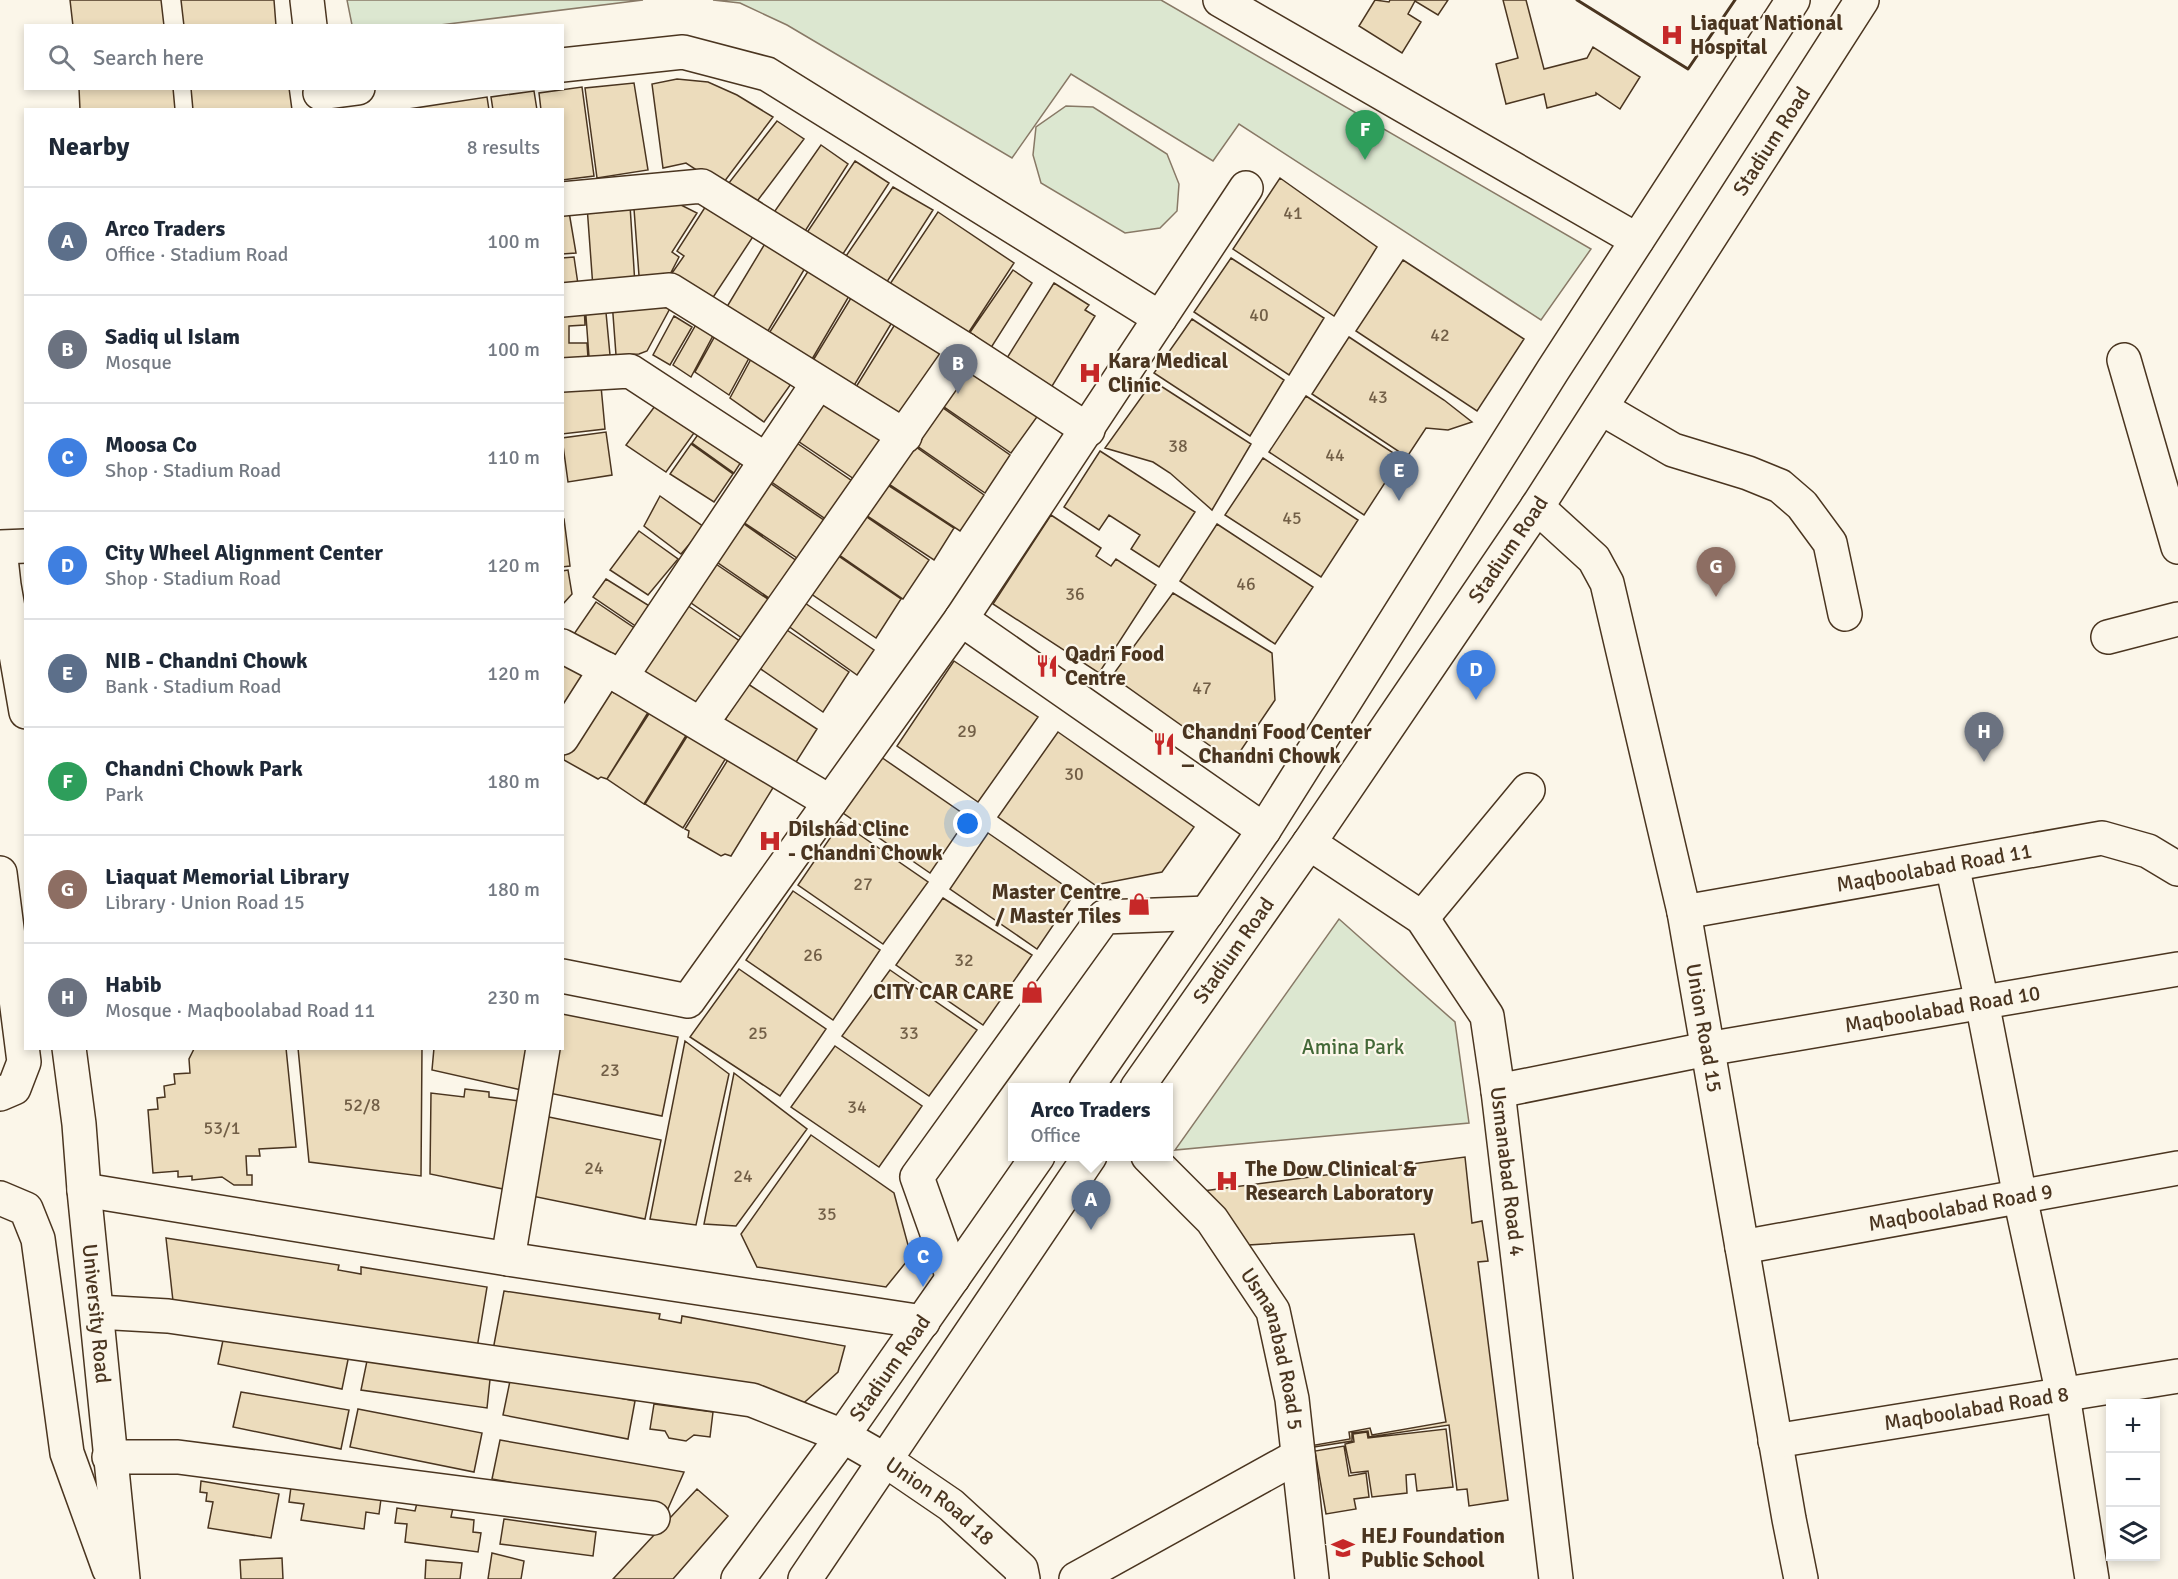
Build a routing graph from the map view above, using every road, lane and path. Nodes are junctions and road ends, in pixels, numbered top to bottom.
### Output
1 (307, 0) edge
2 (1220, 0) edge
3 (1792, 0) edge
4 (1862, 0) edge
5 (310, 24) edge
6 (564, 66) edge
7 (350, 90) edge
8 (320, 97) edge
9 (1246, 188) dead end
10 (564, 200) edge
11 (1637, 240) junction
12 (564, 300) edge
13 (1160, 318) junction
14 (964, 349) junction
15 (2124, 360) dead end
16 (564, 375) edge
17 (818, 383) junction
18 (1600, 408) junction
19 (1088, 429) junction
20 (905, 436) junction
21 (766, 460) junction
22 (1537, 507) junction
23 (24, 546) edge
24 (2178, 547) edge
25 (0, 548) edge
26 (3, 585) junction
27 (1845, 614) dead end
28 (2178, 618) edge
29 (961, 620) junction
30 (0, 623) edge
31 (2108, 637) dead end
32 (564, 647) edge
33 (614, 673) junction
34 (24, 701) edge
35 (701, 724) junction
36 (564, 736) edge
37 (1528, 790) dead end
38 (830, 802) junction
39 (1264, 830) junction
40 (1309, 843) junction
41 (1952, 865) junction
42 (2178, 870) edge
43 (0, 873) edge
44 (1684, 912) junction
45 (1207, 913) junction
46 (1422, 918) junction
47 (2178, 969) edge
48 (564, 976) edge
49 (1982, 1002) junction
50 (1707, 1049) junction
51 (69, 1050) edge
52 (543, 1050) edge
53 (1089, 1083) edge
54 (1141, 1083) edge
55 (1498, 1091) junction
56 (0, 1094) edge
57 (1035, 1161) edge
58 (1087, 1161) edge
59 (1153, 1161) edge
60 (2178, 1168) edge
61 (84, 1190) junction
62 (2020, 1197) junction
63 (0, 1198) edge
64 (1742, 1247) junction
65 (508, 1259) junction
66 (953, 1278) junction
67 (97, 1312) junction
68 (923, 1322) junction
69 (2178, 1376) edge
70 (2062, 1395) junction
71 (843, 1436) junction
72 (1775, 1441) junction
73 (1298, 1456) junction
74 (109, 1457) junction
75 (885, 1460) junction
76 (653, 1518) dead end
77 (112, 1579) edge
78 (123, 1579) edge
79 (738, 1579) edge
80 (805, 1579) edge
81 (1023, 1579) edge
82 (1076, 1579) edge
83 (1312, 1579) edge
84 (1556, 1579) edge
85 (1801, 1579) edge
86 (2092, 1579) edge

1 - 5 street
2 - 11 street
3 - 11 street, Stadium Road
4 - 18 street, Stadium Road
6 - 13 street
7 - 8 street
9 - 13 street
10 - 14 street
11 - 39 street, Stadium Road
12 - 17 street
13 - 19 street
14 - 19 street
14 - 20 street
15 - 24 street
16 - 21 street
17 - 20 street
17 - 21 street
18 - 22 street, Stadium Road
18 - 27 street
19 - 29 street
20 - 35 street
21 - 33 street
22 - 40 street, Stadium Road
22 - 44 street, Union Road 15
23 - 25 street
25 - 26 street
26 - 30 street
26 - 34 street
28 - 31 street
29 - 38 street
29 - 39 street
32 - 33 street
33 - 35 street
33 - 36 street
35 - 38 street
37 - 46 street
38 - 48 street
39 - 45 street, Stadium Road
40 - 46 street, Usmanabad Road 4
40 - 54 street, Stadium Road
41 - 42 street, Maqboolabad Road 11
41 - 44 street, Maqboolabad Road 11
41 - 49 street
43 - 56 street
44 - 50 street, Union Road 15
45 - 53 street, Stadium Road
45 - 66 street
46 - 55 street, Usmanabad Road 4
47 - 49 street, Maqboolabad Road 10
49 - 50 street, Maqboolabad Road 10
49 - 62 street
50 - 55 street
50 - 64 street, Union Road 15
51 - 61 street, University Road
52 - 65 street
55 - 84 street, Usmanabad Road 4
57 - 66 street, Stadium Road
58 - 75 street
59 - 73 street, Usmanabad Road 5
60 - 62 street, Maqboolabad Road 9
61 - 65 street
61 - 67 street, University Road
62 - 64 street, Maqboolabad Road 9
62 - 70 street
63 - 77 street
64 - 72 street, Union Road 15
65 - 68 street
66 - 68 street, Stadium Road
67 - 71 street, Union Road 18
67 - 74 street, University Road
68 - 71 street, Stadium Road
69 - 70 street, Maqboolabad Road 8
70 - 72 street, Maqboolabad Road 8
70 - 86 street
71 - 75 street, Union Road 18
71 - 79 street, Stadium Road
72 - 85 street, Union Road 15
73 - 82 street
73 - 83 street, Usmanabad Road 5
74 - 76 street
74 - 78 street, University Road
75 - 80 street
75 - 81 street, Union Road 18

